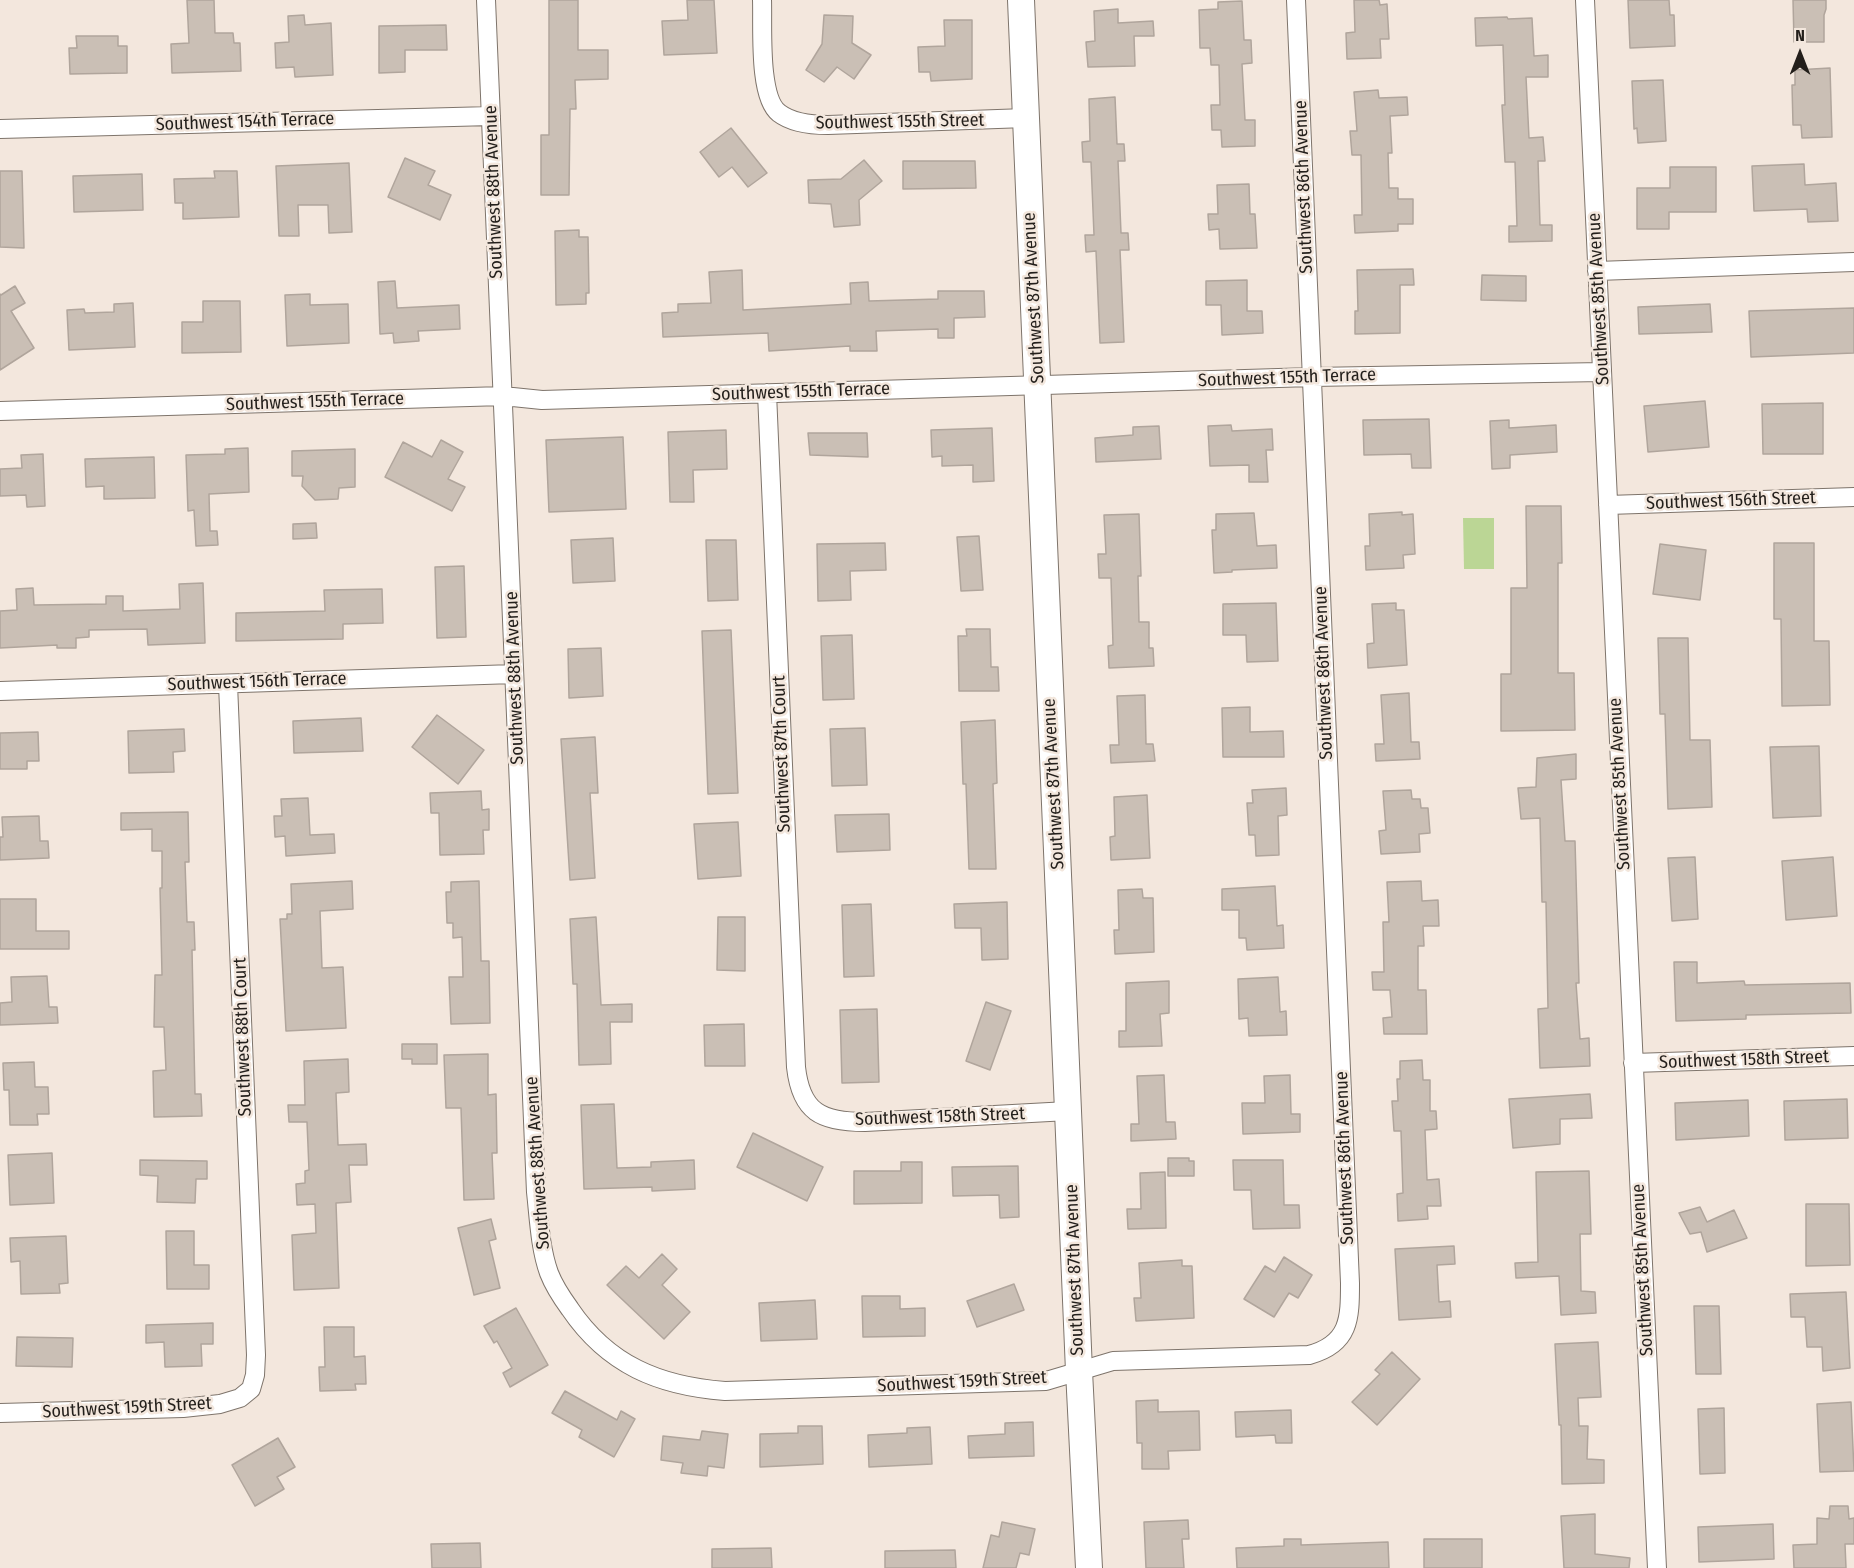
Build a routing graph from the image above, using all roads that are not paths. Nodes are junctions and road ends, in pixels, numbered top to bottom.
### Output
1 (486, 0) edge
2 (762, 0) edge
3 (1021, 0) edge
4 (1296, 0) edge
5 (1585, 0) edge
6 (491, 116) junction
7 (1026, 118) junction
8 (0, 129) edge
9 (1854, 262) edge
10 (1597, 271) junction
11 (1602, 372) junction
12 (1312, 377) junction
13 (1038, 386) junction
14 (767, 393) junction
15 (503, 396) junction
16 (0, 411) edge
17 (1854, 497) edge
18 (1608, 505) junction
19 (514, 674) junction
20 (228, 684) junction
21 (0, 691) edge
22 (1854, 1056) edge
23 (1633, 1063) junction
24 (814, 1110) joint
25 (1068, 1111) junction
26 (595, 1340) joint
27 (1336, 1342) joint
28 (1079, 1371) junction
29 (251, 1389) joint
30 (0, 1413) edge
31 (1089, 1568) edge
32 (1656, 1568) edge

1 - 6 street, Southwest 88th Avenue
2 - 7 street, Southwest 155th Street
3 - 7 street, Southwest 87th Avenue
4 - 12 street, Southwest 86th Avenue
5 - 10 street, Southwest 85th Avenue
6 - 8 street, Southwest 154th Terrace
6 - 15 street, Southwest 88th Avenue
7 - 13 street, Southwest 87th Avenue
9 - 10 street
10 - 11 street, Southwest 85th Avenue
11 - 12 street, Southwest 155th Terrace
11 - 18 street, Southwest 85th Avenue
12 - 13 street, Southwest 155th Terrace
12 - 27 street, Southwest 86th Avenue
13 - 14 street, Southwest 155th Terrace
13 - 25 street, Southwest 87th Avenue
14 - 15 street, Southwest 155th Terrace
14 - 24 street, Southwest 87th Court
15 - 16 street, Southwest 155th Terrace
15 - 19 street, Southwest 88th Avenue
17 - 18 street, Southwest 156th Street
18 - 23 street, Southwest 85th Avenue
19 - 20 street, Southwest 156th Terrace
19 - 26 street, Southwest 88th Avenue
20 - 21 street, Southwest 156th Terrace
20 - 29 street, Southwest 88th Court
22 - 23 street, Southwest 158th Street
23 - 32 street, Southwest 85th Avenue
24 - 25 street, Southwest 158th Street
25 - 28 street, Southwest 87th Avenue
26 - 28 street, Southwest 159th Street
27 - 28 street, Southwest 159th Street
28 - 31 street, Southwest 87th Avenue
29 - 30 street, Southwest 159th Street

